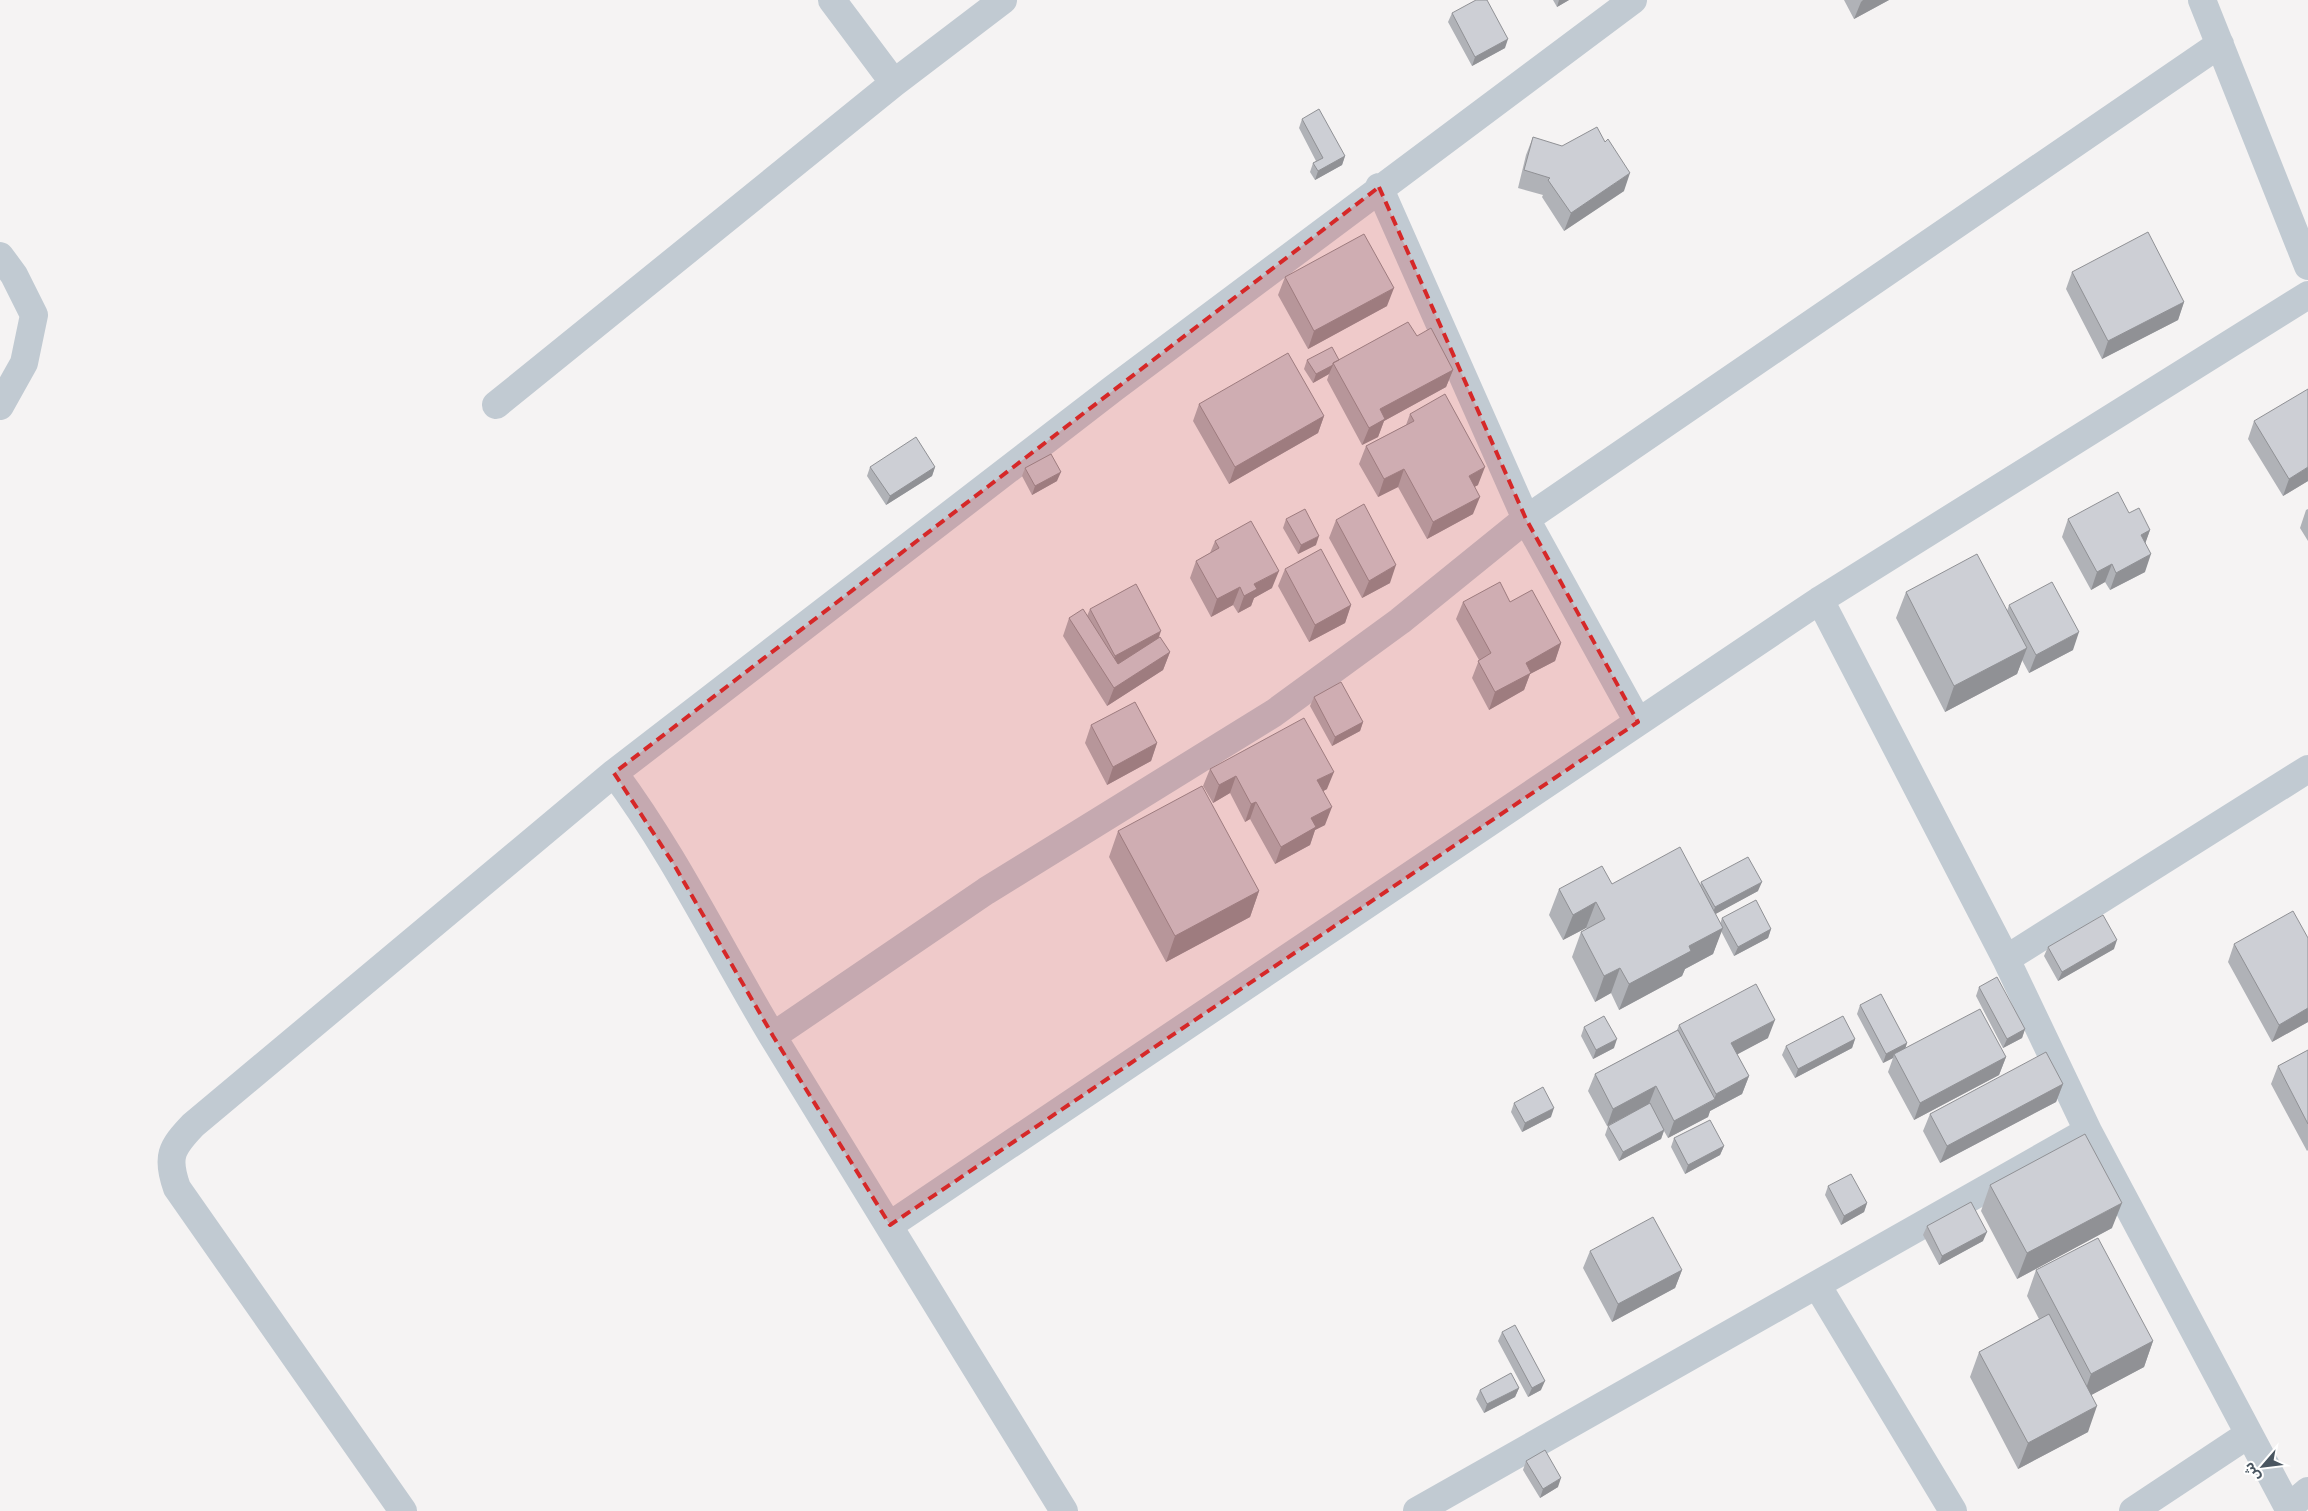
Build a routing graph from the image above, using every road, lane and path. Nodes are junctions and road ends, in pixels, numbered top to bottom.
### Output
1 (832, 0) edge
2 (1003, 0) edge
3 (1632, 0) edge
4 (2202, 0) edge
5 (2220, 44) junction
6 (894, 83) junction
7 (1379, 187) junction
8 (0, 256) edge
9 (2308, 266) edge
10 (2308, 295) edge
11 (496, 405) dead end
12 (0, 406) edge
13 (1526, 519) junction
14 (1820, 600) junction
15 (1638, 722) junction
16 (2308, 769) edge
17 (614, 773) junction
18 (2006, 959) junction
19 (773, 1036) junction
20 (2088, 1131) junction
21 (890, 1225) junction
22 (1816, 1285) junction
23 (2249, 1434) junction
24 (2295, 1503) edge
25 (403, 1511) edge
26 (1064, 1511) edge
27 (1417, 1511) edge
28 (1953, 1511) edge
29 (2133, 1511) edge

1 - 6 street
2 - 6 street
3 - 7 street
4 - 5 street
5 - 9 street
5 - 13 street
6 - 11 street
7 - 13 street
7 - 17 street
8 - 12 street
10 - 14 street
13 - 15 street
13 - 19 street
14 - 15 street
14 - 18 street
15 - 21 street
16 - 18 street
17 - 19 street
17 - 25 street
18 - 20 street
19 - 21 street
20 - 22 street
20 - 23 street
21 - 26 street
22 - 27 street
22 - 28 street
23 - 24 street
23 - 29 street

